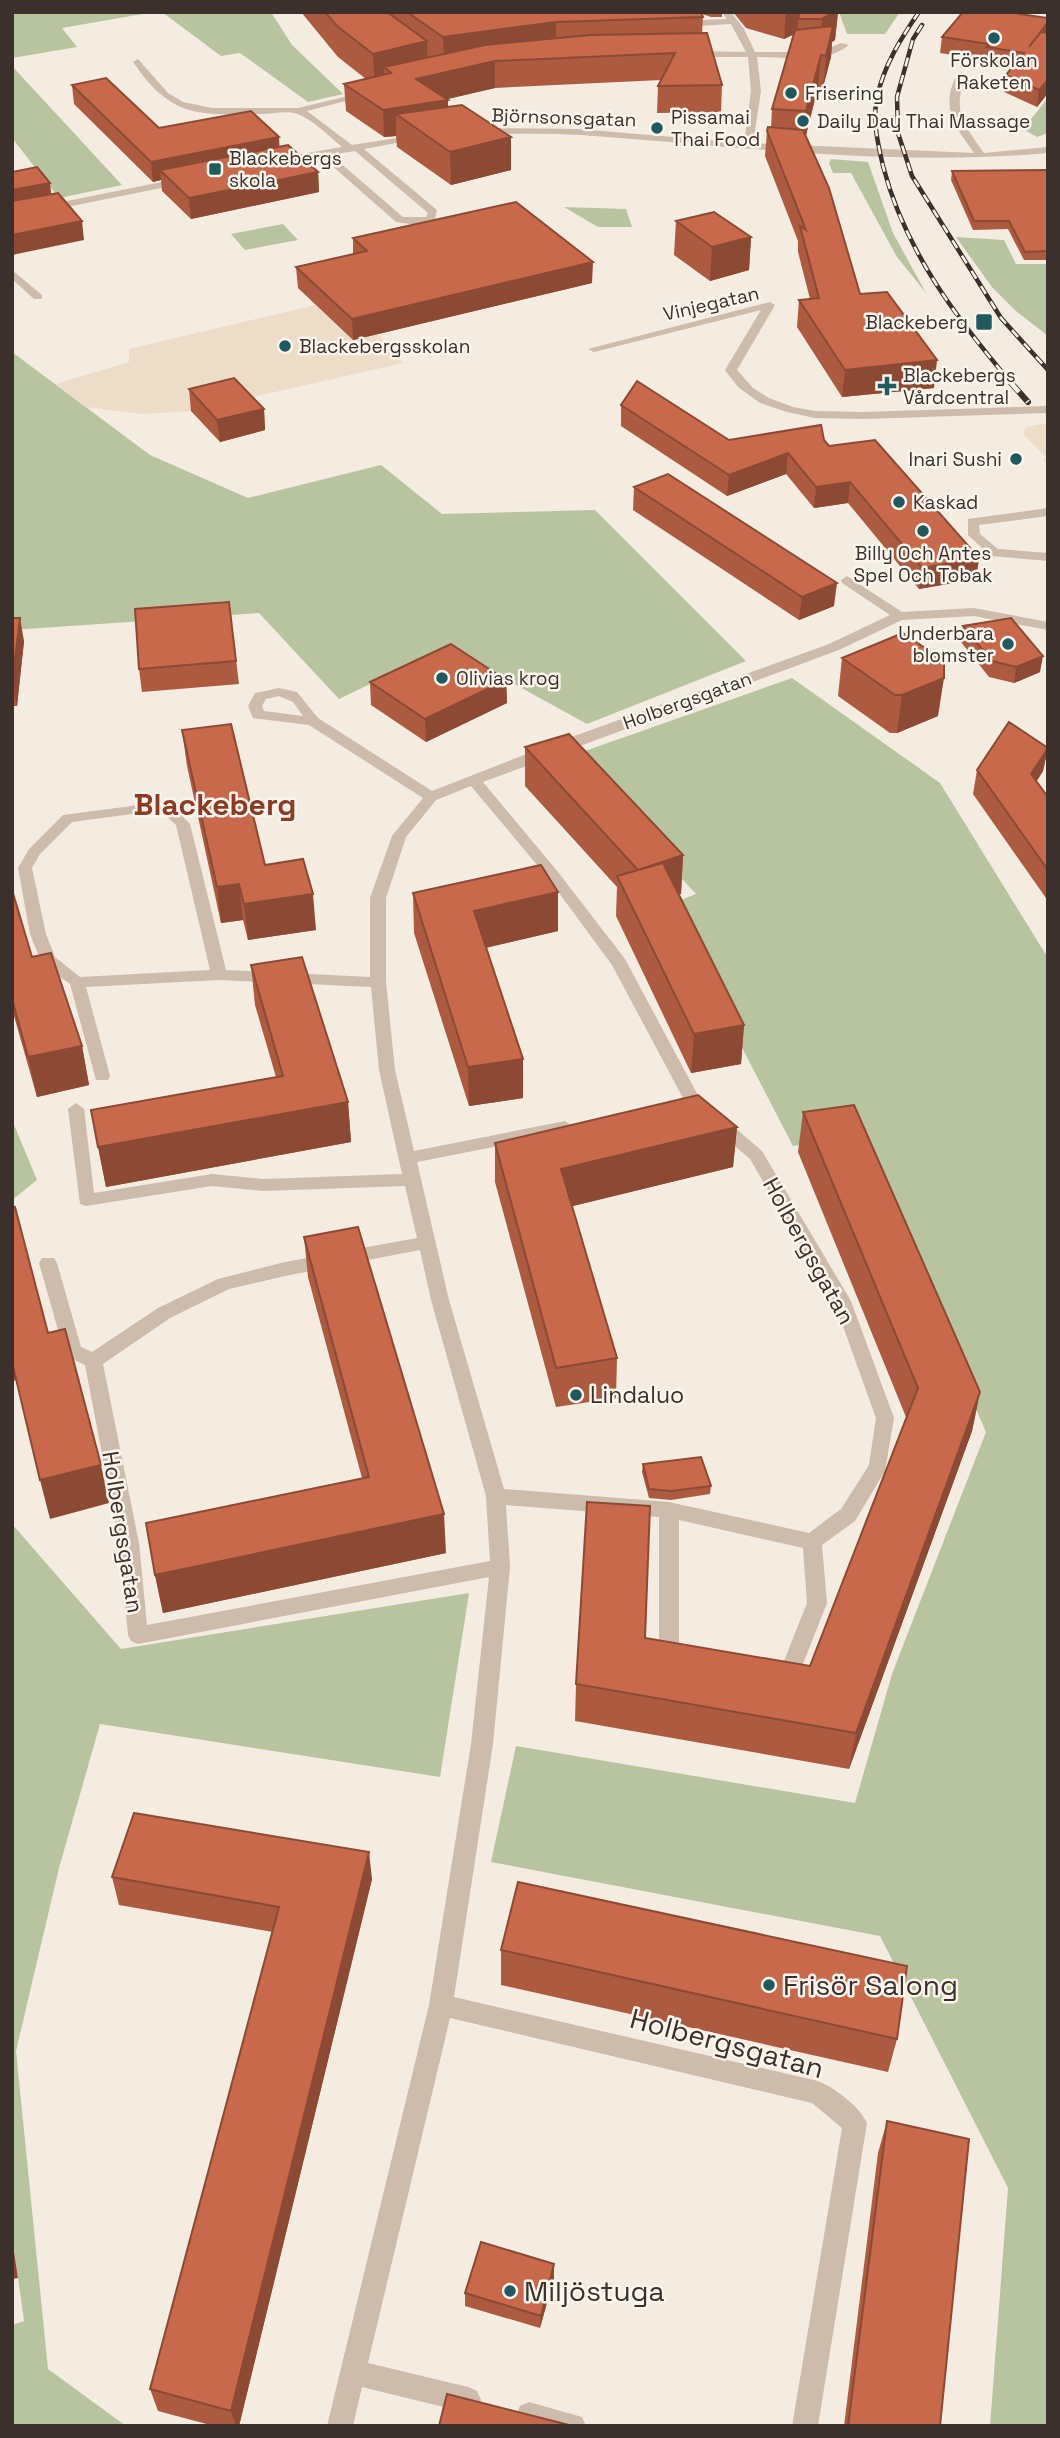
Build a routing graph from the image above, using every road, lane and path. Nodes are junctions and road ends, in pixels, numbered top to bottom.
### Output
1 (726, 12) edge
2 (734, 21) junction
3 (666, 25) dead end
4 (844, 46) dead end
5 (683, 54) edge
6 (753, 54) junction
7 (138, 62) dead end
8 (961, 75) dead end
9 (377, 90) edge
10 (298, 111) junction
11 (463, 131) edge
12 (429, 135) edge
13 (748, 146) junction
14 (354, 148) junction
15 (1046, 152) edge
16 (323, 153) junction
17 (981, 156) junction
18 (268, 163) edge
19 (187, 180) edge
20 (12, 215) edge
21 (12, 273) edge
22 (38, 298) dead end
23 (594, 349) dead end
24 (1048, 409) edge
25 (1048, 512) edge
26 (1048, 557) edge
27 (847, 580) dead end
28 (900, 616) junction
29 (1048, 626) edge
30 (313, 721) dead end
31 (474, 780) junction
32 (431, 797) junction
33 (219, 975) junction
34 (77, 982) junction
35 (378, 982) junction
36 (102, 1076) dead end
37 (694, 1101) junction
38 (76, 1109) dead end
39 (655, 1109) edge
40 (577, 1125) edge
41 (407, 1158) junction
42 (414, 1180) junction
43 (428, 1242) junction
44 (48, 1263) dead end
45 (93, 1361) junction
46 (496, 1496) junction
47 (669, 1510) junction
48 (812, 1542) junction
49 (500, 1567) junction
50 (695, 1666) edge
51 (761, 1676) edge
52 (441, 2005) junction
53 (355, 2372) junction
54 (340, 2426) edge
55 (573, 2426) edge
56 (805, 2426) edge

1 - 2 street
2 - 3 street
2 - 6 street
4 - 6 street
5 - 6 street
6 - 13 street
7 - 10 street
8 - 17 street
9 - 10 street
10 - 14 street
11 - 13 street, Björnsonsgatan
12 - 14 street
13 - 17 street, Björnsonsgatan
14 - 16 street
14 - 16 street
15 - 17 street, Björnsonsgatan
16 - 18 street
19 - 20 street
21 - 22 street
23 - 24 street, Vinjegatan
25 - 26 street
27 - 28 street
28 - 29 street, Holbergsgatan
28 - 31 street, Holbergsgatan
30 - 32 street
31 - 32 street, Holbergsgatan
31 - 37 street, Holbergsgatan
32 - 35 street, Holbergsgatan
33 - 34 street
33 - 34 street
33 - 35 street
34 - 36 street
35 - 41 street, Holbergsgatan
37 - 39 street
37 - 48 street, Holbergsgatan
38 - 42 street
40 - 41 street
41 - 42 street, Holbergsgatan
42 - 43 street, Holbergsgatan
43 - 45 street
43 - 46 street, Holbergsgatan
44 - 45 street
45 - 49 street, Holbergsgatan
46 - 47 street
46 - 49 street, Holbergsgatan
47 - 48 street
47 - 50 street
48 - 51 street
49 - 52 street, Holbergsgatan
52 - 53 street, Holbergsgatan
52 - 56 street, Holbergsgatan
53 - 54 street, Holbergsgatan
53 - 55 street

